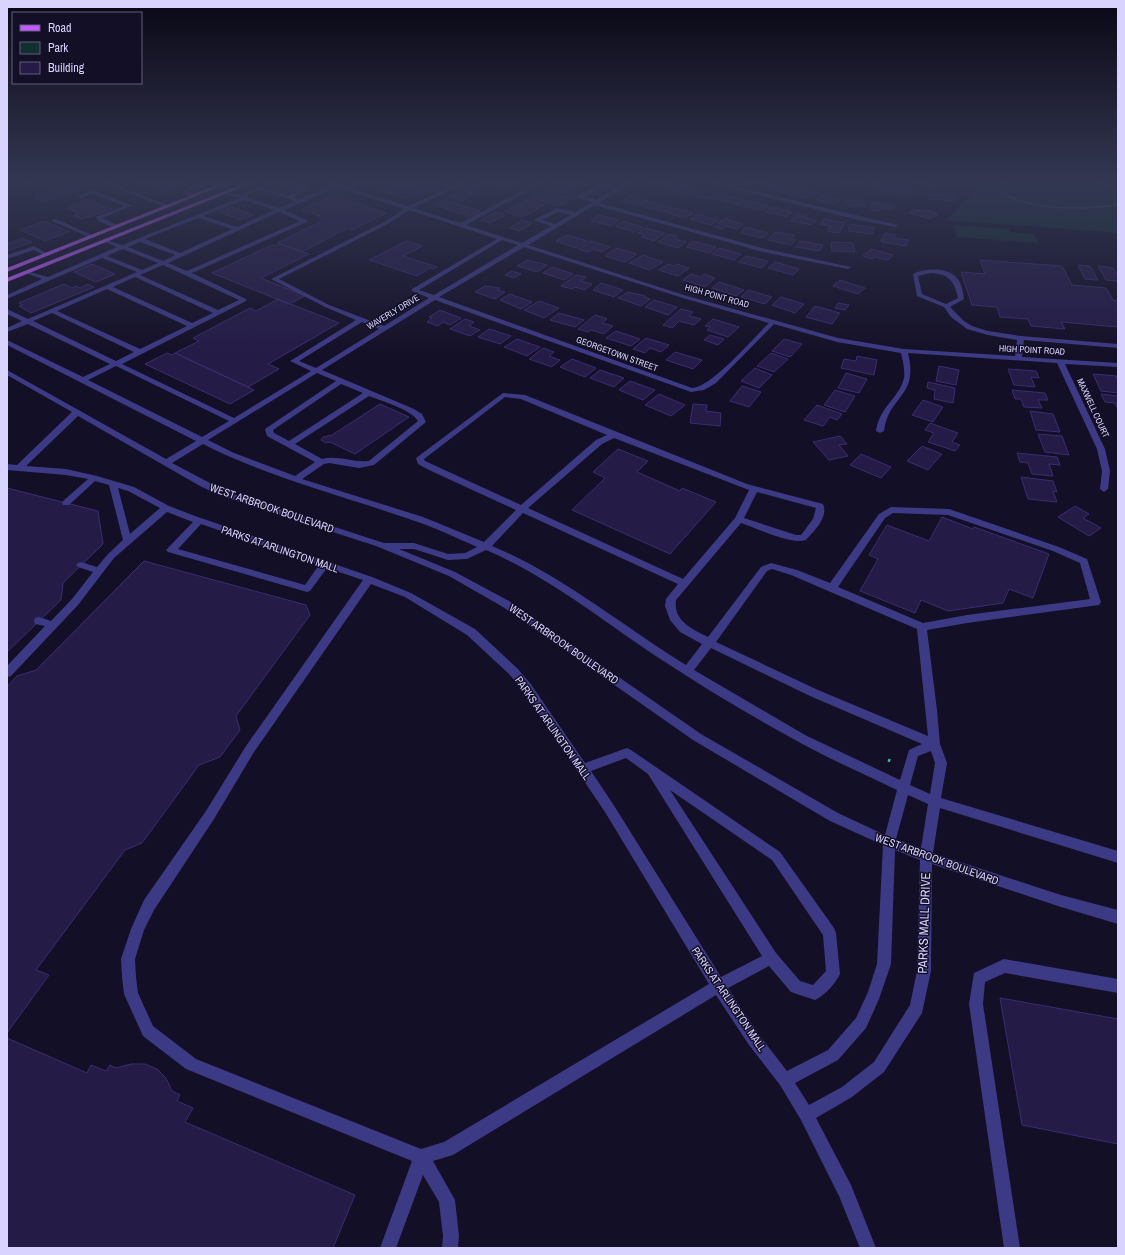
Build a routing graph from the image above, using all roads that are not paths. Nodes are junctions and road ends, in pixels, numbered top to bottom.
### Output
1 (86, 240) edge
2 (106, 240) joint
3 (141, 240) joint
4 (215, 240) edge
5 (263, 240) edge
6 (351, 240) edge
7 (499, 240) edge
8 (507, 240) edge
9 (532, 240) edge
10 (725, 240) edge
11 (523, 245) junction
12 (124, 248) junction
13 (47, 255) junction
14 (180, 255) junction
15 (103, 256) junction
16 (7, 257) edge
17 (163, 263) junction
18 (848, 267) dead end
19 (7, 270) edge
20 (28, 272) junction
21 (187, 273) junction
22 (138, 274) junction
23 (48, 279) junction
24 (7, 280) edge
25 (108, 287) junction
26 (7, 296) edge
27 (435, 297) junction
28 (946, 306) junction
29 (7, 311) edge
30 (52, 311) junction
31 (218, 313) junction
32 (362, 319) junction
33 (30, 320) junction
34 (773, 322) junction
35 (192, 326) junction
36 (384, 328) junction
37 (7, 330) edge
38 (1021, 338) junction
39 (7, 342) edge
40 (1118, 346) edge
41 (904, 351) junction
42 (140, 352) junction
43 (1018, 359) junction
44 (1060, 360) junction
45 (116, 364) junction
46 (1118, 365) edge
47 (316, 370) junction
48 (7, 372) edge
49 (83, 380) junction
50 (341, 380) junction
51 (369, 393) junction
52 (77, 412) junction
53 (233, 420) junction
54 (880, 431) dead end
55 (614, 435) junction
56 (201, 440) junction
57 (290, 444) junction
58 (321, 462) junction
59 (166, 463) junction
60 (7, 467) edge
61 (20, 467) junction
62 (94, 478) junction
63 (296, 479) junction
64 (113, 484) junction
65 (1104, 488) dead end
66 (754, 489) junction
67 (66, 503) dead end
68 (166, 508) junction
69 (523, 508) junction
70 (740, 519) junction
71 (199, 521) junction
72 (128, 540) junction
73 (379, 544) junction
74 (486, 546) junction
75 (81, 565) dead end
76 (324, 565) junction
77 (99, 571) junction
78 (369, 579) junction
79 (684, 583) junction
80 (831, 588) junction
81 (39, 621) dead end
82 (54, 625) junction
83 (922, 627) junction
84 (709, 644) junction
85 (687, 671) junction
86 (7, 672) edge
87 (934, 744) junction
88 (582, 769) junction
89 (652, 771) junction
90 (904, 788) junction
91 (934, 801) junction
92 (889, 843) junction
93 (926, 857) junction
94 (1118, 857) edge
95 (1118, 917) edge
96 (771, 958) junction
97 (718, 986) junction
98 (1118, 986) edge
99 (785, 1080) junction
100 (806, 1115) junction
101 (421, 1157) junction
102 (388, 1248) edge
103 (450, 1248) edge
104 (868, 1248) edge
105 (1012, 1248) edge

1 - 13 main road
2 - 12 street
2 - 20 main road
3 - 12 street
3 - 14 street
4 - 14 street
5 - 21 street
6 - 32 street
7 - 27 street, GEORGETOWN STREET
8 - 11 street, HIGH POINT ROAD
9 - 11 street, WAVERLY DRIVE
10 - 18 street
11 - 27 street, WAVERLY DRIVE
11 - 34 street, HIGH POINT ROAD
12 - 15 street
12 - 17 street
13 - 16 street
13 - 19 main road
14 - 17 street
15 - 22 street
15 - 23 street
17 - 21 street
17 - 22 street
20 - 23 street
20 - 24 main road
21 - 31 street
22 - 25 street
22 - 31 street
23 - 26 street
25 - 30 street
25 - 35 street
27 - 34 street, GEORGETOWN STREET
27 - 36 street, WAVERLY DRIVE
28 - 28 street
28 - 38 street
29 - 33 street
30 - 33 street
30 - 42 street
31 - 35 street
32 - 36 street
32 - 47 street
33 - 37 street
33 - 45 street
34 - 41 street, HIGH POINT ROAD
35 - 42 street
36 - 47 street, WAVERLY DRIVE
38 - 40 street
38 - 43 street
39 - 49 street
41 - 43 street, HIGH POINT ROAD
41 - 54 street
42 - 45 street
43 - 44 street, HIGH POINT ROAD
44 - 46 street, HIGH POINT ROAD
44 - 65 street, MAXWELL COURT
45 - 49 street
45 - 53 street
47 - 50 street
47 - 53 street, WAVERLY DRIVE
48 - 52 street, WEST ARBROOK BOULEVARD
49 - 56 street
50 - 51 street
50 - 57 street
51 - 57 street
51 - 58 street
52 - 59 street, WEST ARBROOK BOULEVARD
52 - 61 street
53 - 56 street, WAVERLY DRIVE
55 - 66 street
55 - 69 street
55 - 69 street
56 - 59 street, WAVERLY DRIVE
56 - 63 street
57 - 58 street
58 - 63 street
59 - 73 street, WEST ARBROOK BOULEVARD
60 - 61 street, PARKS AT ARLINGTON MALL
61 - 62 street, PARKS AT ARLINGTON MALL
62 - 64 street, PARKS AT ARLINGTON MALL
62 - 67 street
63 - 74 street
64 - 68 street, PARKS AT ARLINGTON MALL
64 - 72 street
66 - 70 street
66 - 70 street
68 - 71 street, PARKS AT ARLINGTON MALL
68 - 72 street
69 - 74 street
69 - 79 street
70 - 79 street
71 - 76 street, PARKS AT ARLINGTON MALL
71 - 76 street
72 - 77 street
73 - 74 street
73 - 92 street, WEST ARBROOK BOULEVARD
74 - 85 street
75 - 77 street
76 - 78 street, PARKS AT ARLINGTON MALL
77 - 82 street
78 - 88 street, PARKS AT ARLINGTON MALL
78 - 101 street
79 - 84 street
80 - 83 street
80 - 83 street
80 - 84 street
81 - 82 street
82 - 86 street
83 - 87 street, PARKS MALL DRIVE
84 - 85 street
84 - 87 street
85 - 90 street
87 - 90 street
87 - 91 street, PARKS MALL DRIVE
88 - 89 street
88 - 97 street, PARKS AT ARLINGTON MALL
89 - 96 street
89 - 96 street
90 - 91 street
90 - 92 street
91 - 93 street, PARKS MALL DRIVE
91 - 94 street
92 - 93 street, WEST ARBROOK BOULEVARD
92 - 99 street
93 - 95 street, WEST ARBROOK BOULEVARD
93 - 100 street, PARKS MALL DRIVE
96 - 97 street
97 - 99 street, PARKS AT ARLINGTON MALL
97 - 101 street
98 - 105 street
99 - 100 street, PARKS AT ARLINGTON MALL
100 - 104 street, PARKS AT ARLINGTON MALL
101 - 102 street
101 - 103 street

